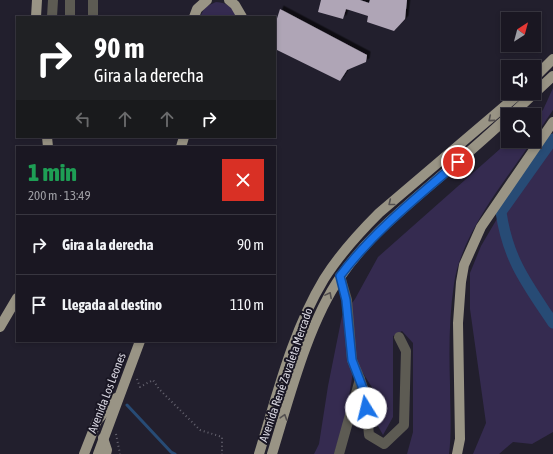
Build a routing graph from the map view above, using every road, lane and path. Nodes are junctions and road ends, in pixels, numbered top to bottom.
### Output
1 (37, 0) edge
2 (53, 0) edge
3 (70, 0) edge
4 (93, 0) edge
5 (229, 0) edge
6 (241, 0) edge
7 (202, 1) edge
8 (36, 16) edge
9 (52, 16) edge
10 (70, 16) edge
11 (92, 16) edge
12 (194, 16) edge
13 (242, 16) edge
14 (242, 16) edge
15 (553, 58) edge
16 (541, 71) edge
17 (553, 76) edge
18 (512, 100) edge
19 (519, 108) edge
20 (553, 122) edge
21 (501, 123) edge
22 (340, 276) junction
23 (16, 300) edge
24 (0, 327) edge
25 (399, 337) dead end
26 (140, 342) edge
27 (135, 372) dead end
28 (360, 379) junction
29 (120, 394) junction
30 (117, 436) dead end
31 (103, 438) junction
32 (84, 454) edge
33 (98, 454) edge
34 (106, 454) edge
35 (120, 454) edge
36 (222, 454) edge
37 (259, 454) edge
38 (272, 454) edge
39 (339, 454) edge
40 (457, 454) edge

1 - 8 main road
2 - 9 street
3 - 10 street
4 - 11 street
5 - 13 main road
6 - 14 main road
7 - 12 main road
15 - 16 main road
17 - 19 main road
18 -> 37 main road, Avenida René Zavaleta Mercado
20 - 40 main road
21 - 22 main road, Avenida René Zavaleta Mercado
22 - 28 street
38 -> 22 main road, Avenida René Zavaleta Mercado
23 - 24 main road
25 - 28 street
26 - 29 main road, Avenida Los Leones
27 - 36 path
28 - 39 street
29 - 31 main road, Avenida Los Leones
29 - 32 main road
30 - 35 path
31 - 33 main road, Avenida Los Leones
31 - 34 main road

